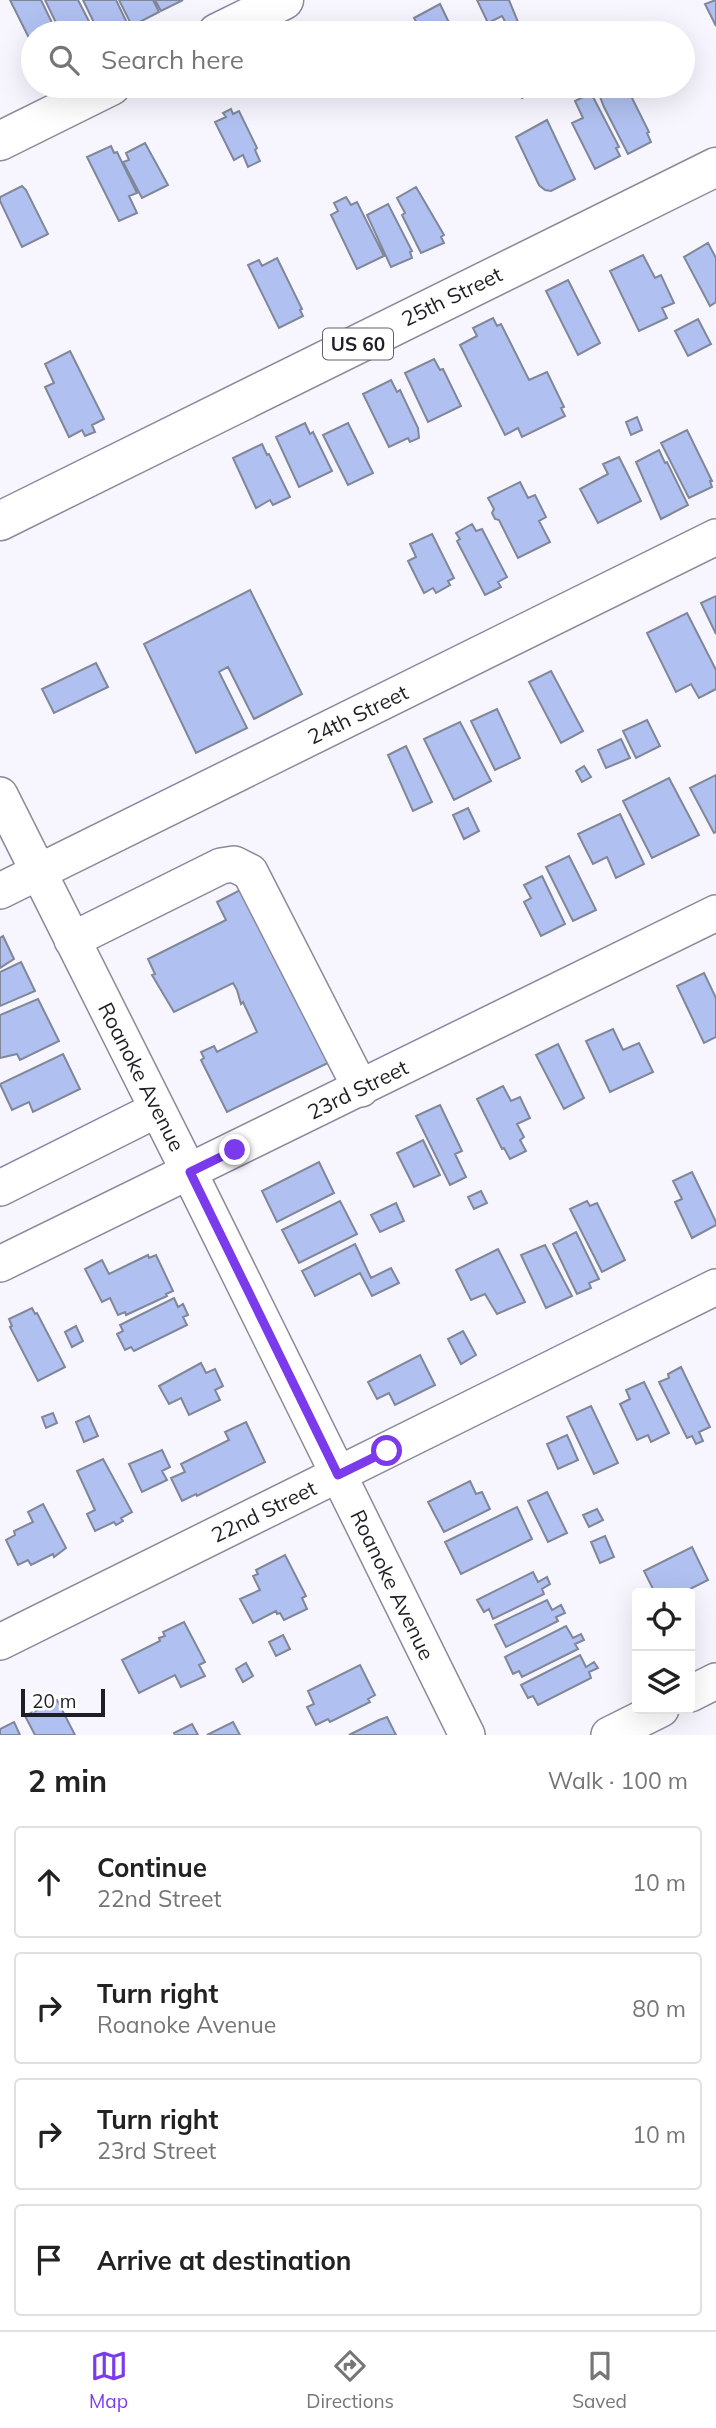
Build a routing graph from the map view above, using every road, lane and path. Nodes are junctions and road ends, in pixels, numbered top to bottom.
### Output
1 (285, 0) edge
2 (242, 21) edge
3 (87, 98) edge
4 (0, 141) edge
5 (716, 167) edge
6 (0, 521) edge
7 (716, 537) edge
8 (0, 795) edge
9 (38, 872) junction
10 (0, 891) edge
11 (716, 913) edge
12 (72, 940) junction
13 (361, 1089) junction
14 (156, 1110) junction
15 (190, 1172) junction
16 (0, 1188) edge
17 (3, 1256) edge
18 (716, 1287) edge
19 (338, 1475) junction
20 (0, 1642) edge
21 (716, 1681) edge
22 (695, 1692) edge
23 (651, 1714) edge
24 (467, 1735) edge
25 (609, 1735) edge

1 - 2 main road
3 - 4 main road
5 - 6 main road, 25th Street / US 60
7 - 9 street, 24th Street
8 - 9 street, Roanoke Avenue
9 - 10 street, 24th Street
9 - 12 street, Roanoke Avenue
11 - 13 street, 23rd Street
12 - 13 street
12 - 14 street, Roanoke Avenue
13 - 15 street, 23rd Street
14 - 15 street, Roanoke Avenue
14 - 16 street
15 - 17 street, 23rd Street
15 - 19 street, Roanoke Avenue
18 - 19 street, 22nd Street
19 - 20 street, 22nd Street
19 - 24 street, Roanoke Avenue
21 - 22 street
23 - 25 street

